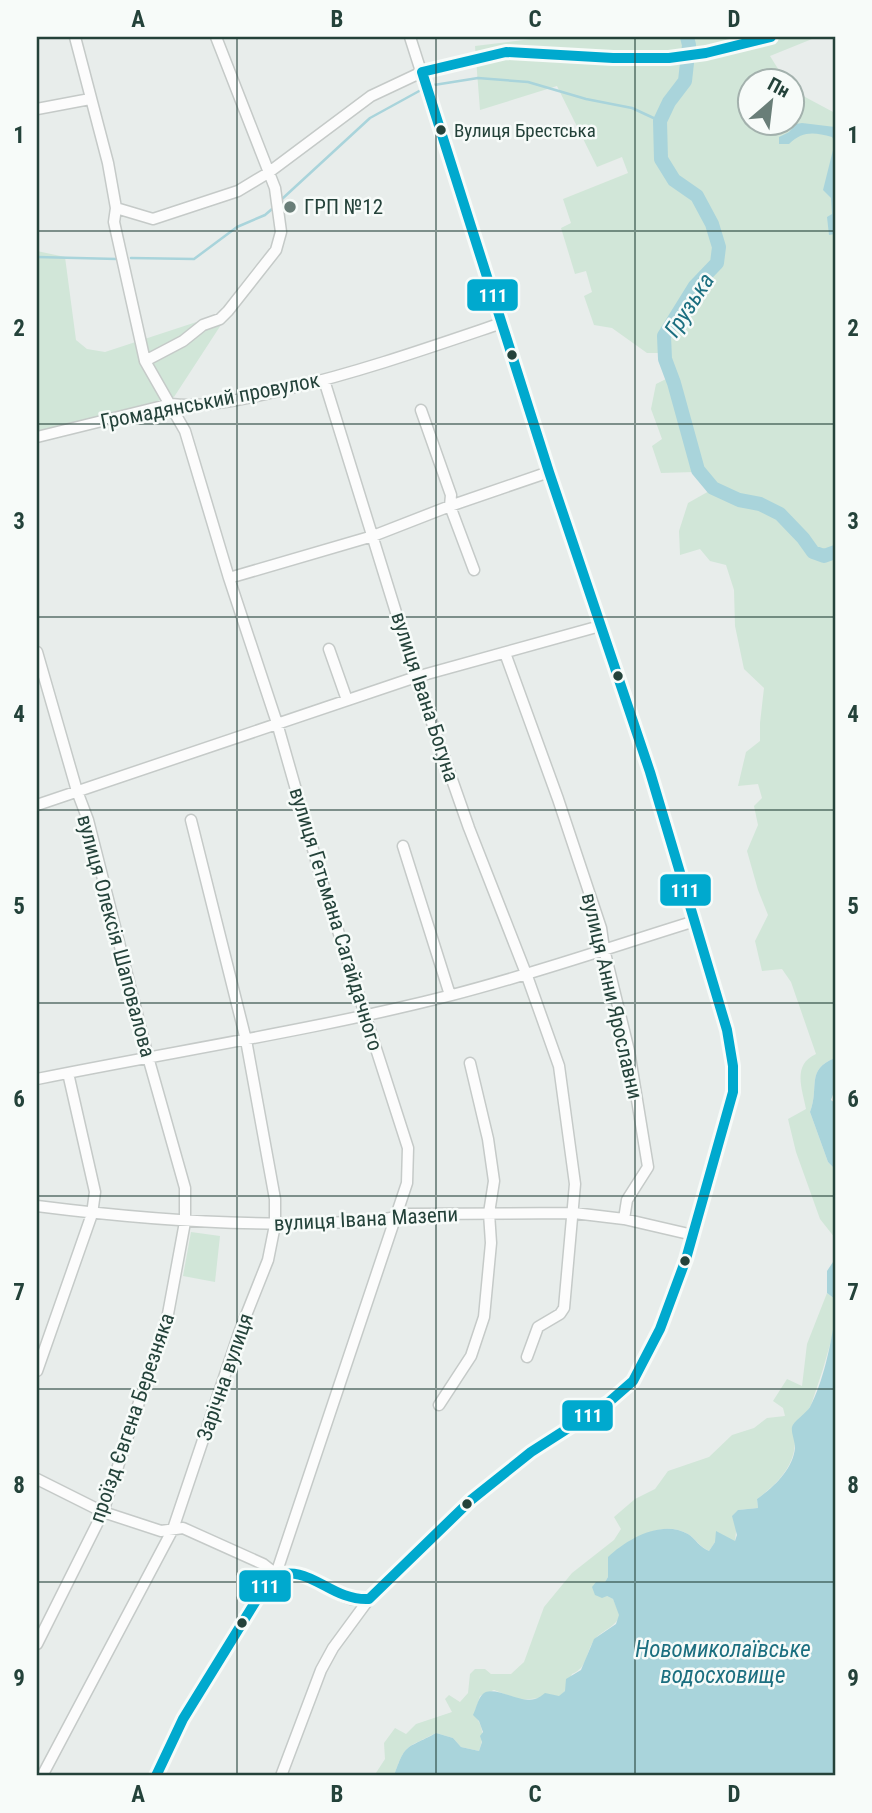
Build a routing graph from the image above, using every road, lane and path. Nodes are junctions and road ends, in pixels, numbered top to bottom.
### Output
1 (75, 37) edge
2 (216, 37) edge
3 (410, 37) edge
4 (771, 37) edge
5 (422, 72) junction
6 (89, 99) junction
7 (37, 108) edge
8 (268, 173) junction
9 (116, 208) junction
10 (502, 323) junction
11 (145, 360) junction
12 (324, 380) junction
13 (171, 404) junction
14 (421, 410) dead end
15 (37, 437) edge
16 (549, 472) junction
17 (450, 506) junction
18 (373, 536) junction
19 (474, 570) dead end
20 (229, 578) junction
21 (600, 626) junction
22 (329, 649) dead end
23 (37, 652) edge
24 (505, 653) junction
25 (416, 677) junction
26 (346, 700) junction
27 (277, 723) junction
28 (77, 791) junction
29 (37, 805) edge
30 (191, 820) dead end
31 (402, 846) dead end
32 (695, 921) junction
33 (604, 949) junction
34 (527, 976) junction
35 (450, 996) junction
36 (366, 1016) junction
37 (246, 1040) junction
38 (148, 1057) junction
39 (470, 1063) dead end
40 (68, 1073) junction
41 (37, 1079) edge
42 (37, 1206) edge
43 (92, 1213) junction
44 (489, 1213) junction
45 (573, 1213) junction
46 (395, 1218) junction
47 (624, 1219) junction
48 (185, 1222) junction
49 (275, 1224) junction
50 (693, 1235) junction
51 (527, 1357) dead end
52 (37, 1371) edge
53 (439, 1405) dead end
54 (37, 1479) edge
55 (103, 1512) junction
56 (173, 1529) junction
57 (276, 1574) junction
58 (369, 1600) junction
59 (37, 1644) edge
60 (42, 1776) edge
61 (156, 1776) edge
62 (281, 1776) edge

1 - 6 street, вулиця Гетьмана Сагайдачного
2 - 8 street
3 - 5 street
4 - 5 street
5 - 8 street
5 - 10 street
6 - 7 street
6 - 9 street, вулиця Гетьмана Сагайдачного
8 - 9 street
8 - 11 street
9 - 11 street, вулиця Гетьмана Сагайдачного
10 - 12 street, Громадянський провулок
10 - 16 street
11 - 13 street, вулиця Гетьмана Сагайдачного
12 - 13 street, Громадянський провулок
12 - 18 street, вулиця Івана Богуна
13 - 15 street, Громадянський провулок
13 - 20 street, вулиця Гетьмана Сагайдачного
14 - 17 street
16 - 17 street
16 - 21 street
17 - 18 street
17 - 19 street
18 - 20 street
18 - 25 street, вулиця Івана Богуна
20 - 27 street, вулиця Гетьмана Сагайдачного
21 - 24 street
21 - 32 street
22 - 26 street
23 - 28 street, вулиця Олексія Шаповалова
24 - 25 street
24 - 33 street, вулиця Анни Ярославни
25 - 26 street
25 - 34 street, вулиця Івана Богуна
26 - 27 street
27 - 28 street
27 - 36 street, вулиця Гетьмана Сагайдачного
28 - 29 street
28 - 38 street, вулиця Олексія Шаповалова
30 - 37 street
31 - 35 street
32 - 33 street
32 - 50 street
33 - 34 street
33 - 47 street, вулиця Анни Ярославни
34 - 35 street
34 - 45 street, вулиця Івана Богуна
35 - 36 street
36 - 37 street
36 - 46 street, вулиця Гетьмана Сагайдачного
37 - 38 street
37 - 49 street
38 - 40 street
38 - 48 street, вулиця Олексія Шаповалова
39 - 44 street
40 - 41 street
40 - 43 street
42 - 43 street, вулиця Івана Мазепи
43 - 48 street, вулиця Івана Мазепи
43 - 52 street
44 - 45 street, вулиця Івана Мазепи
44 - 46 street, вулиця Івана Мазепи
44 - 53 street
45 - 47 street, вулиця Івана Мазепи
45 - 51 street, вулиця Івана Богуна
46 - 49 street, вулиця Івана Мазепи
46 - 57 street, вулиця Гетьмана Сагайдачного
47 - 50 street, вулиця Івана Мазепи
48 - 49 street, вулиця Івана Мазепи
48 - 55 street, проїзд Євгена Березняка
49 - 56 street, Зарічна вулиця
50 - 58 street
54 - 55 street
55 - 56 street
55 - 59 street, проїзд Євгена Березняка
56 - 57 street
56 - 60 street, Зарічна вулиця
57 - 58 street
57 - 61 street, вулиця Гетьмана Сагайдачного
58 - 62 street

